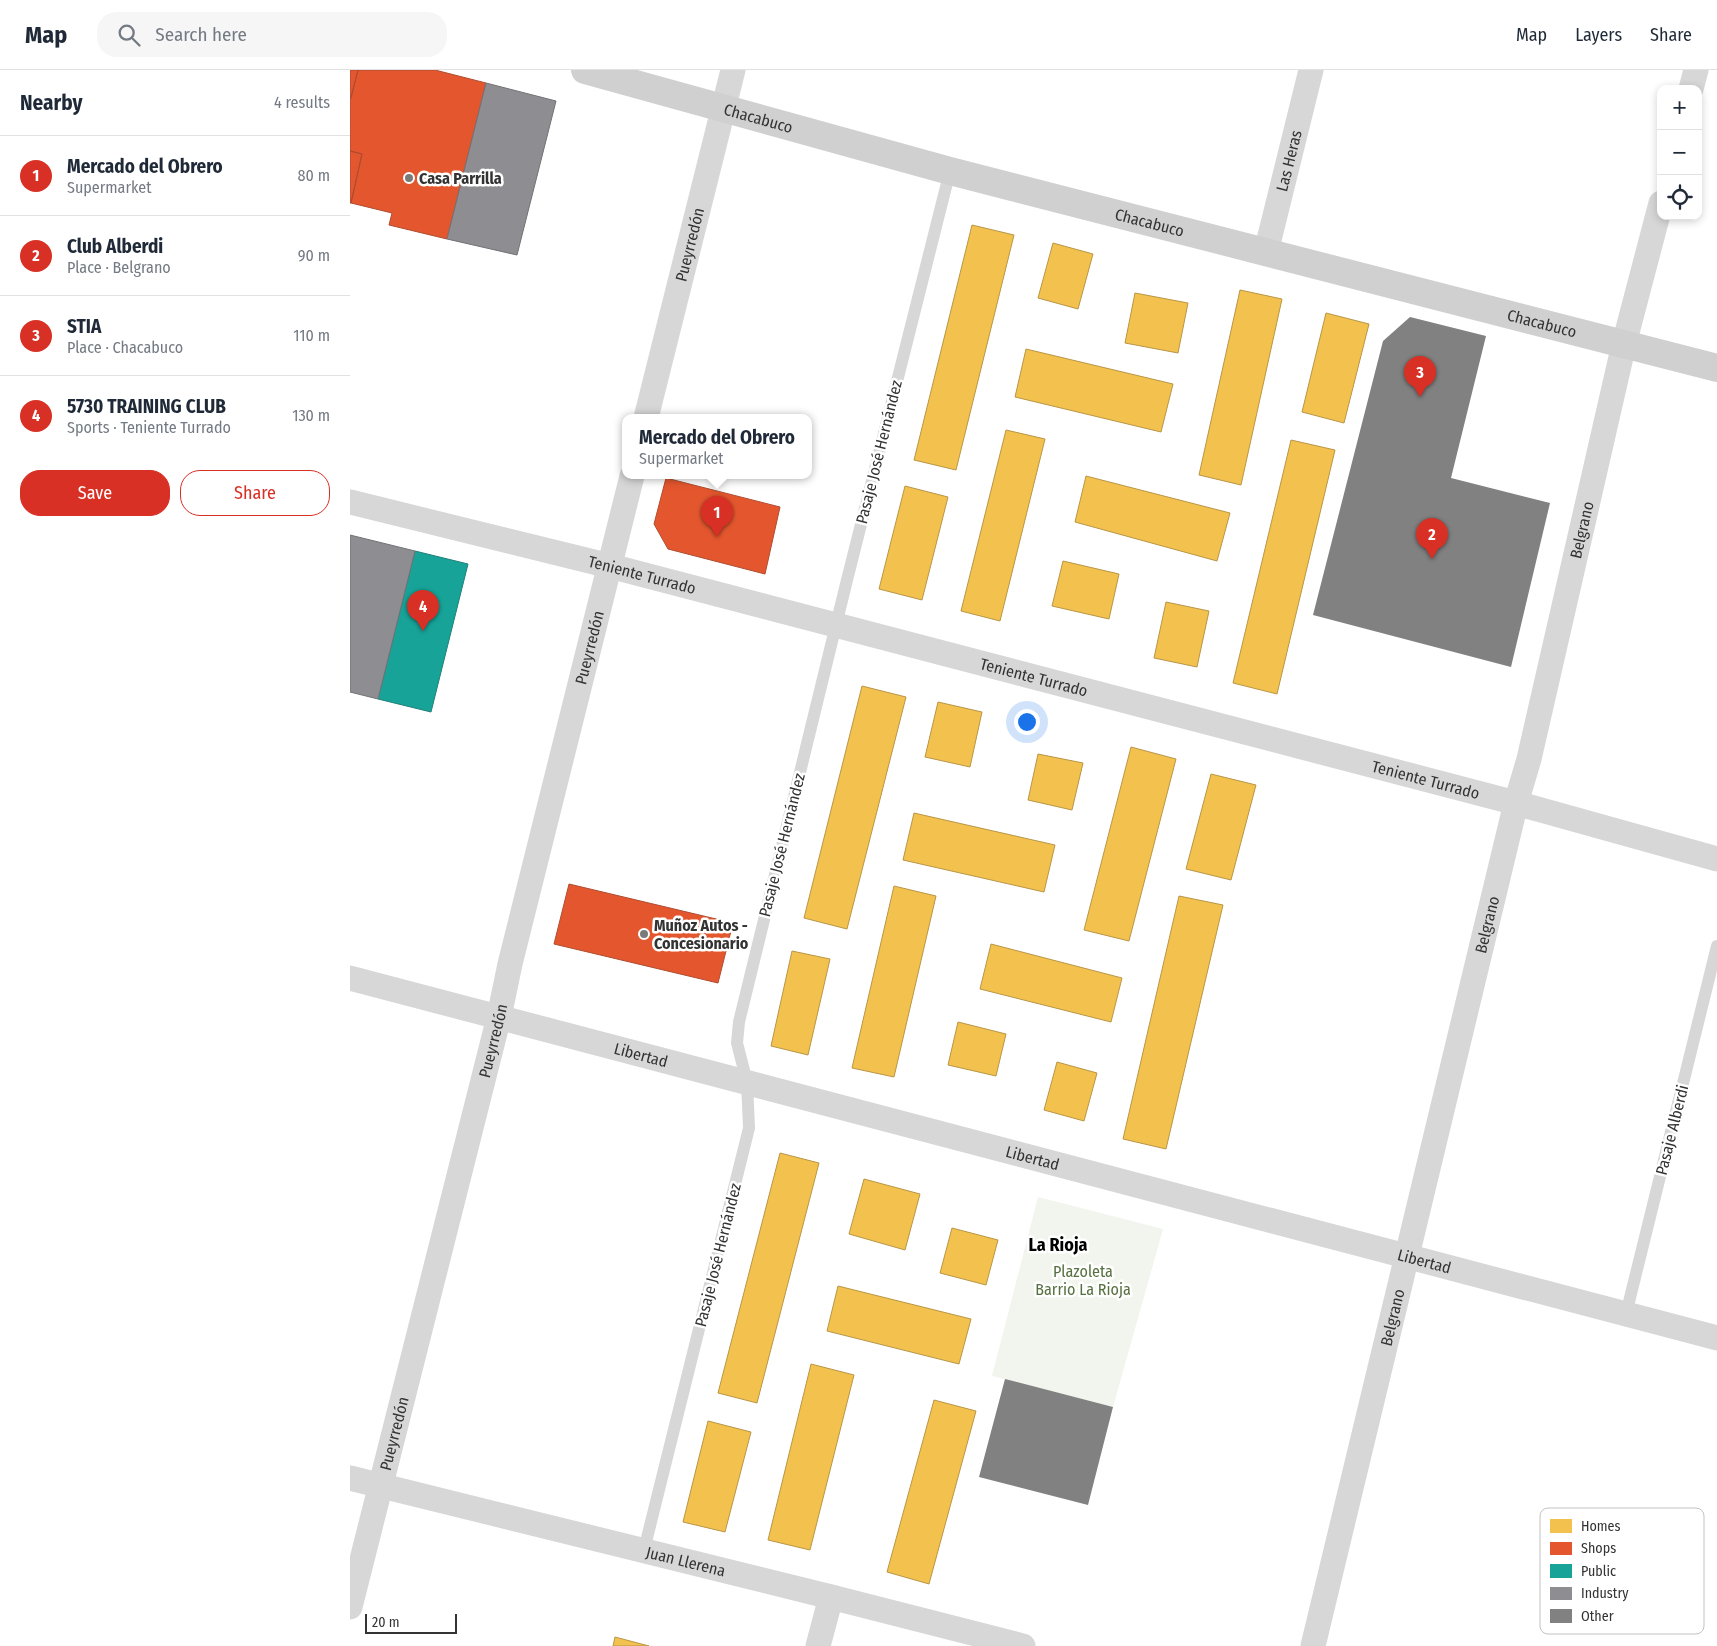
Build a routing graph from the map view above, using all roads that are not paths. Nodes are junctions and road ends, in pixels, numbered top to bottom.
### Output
1 (585, 70) edge
2 (734, 70) edge
3 (1311, 70) edge
4 (1696, 70) edge
5 (1692, 85) edge
6 (723, 107) junction
7 (950, 171) junction
8 (1657, 218) edge
9 (1266, 252) junction
10 (1624, 344) junction
11 (1717, 368) edge
12 (647, 414) edge
13 (631, 479) edge
14 (350, 502) edge
15 (610, 566) junction
16 (836, 626) junction
17 (1516, 803) junction
18 (1717, 859) edge
19 (1717, 946) edge
20 (350, 978) edge
21 (498, 1017) junction
22 (747, 1082) junction
23 (1407, 1256) junction
24 (1626, 1314) junction
25 (1717, 1338) edge
26 (350, 1478) edge
27 (380, 1486) junction
28 (644, 1550) junction
29 (831, 1597) junction
30 (350, 1606) edge
31 (818, 1646) edge
32 (1023, 1646) edge
33 (1313, 1646) edge

1 - 6 street, Chacabuco
2 - 6 street, Pueyrredón
3 - 9 street, Las Heras
4 - 5 street
6 - 7 street, Chacabuco
6 - 12 street, Pueyrredón
7 - 9 street, Chacabuco
7 - 16 lane, Pasaje José Hernández
8 - 10 street, Belgrano
9 - 10 street, Chacabuco
10 - 11 street, Chacabuco
10 - 17 street, Belgrano
13 - 15 street, Pueyrredón
14 - 15 street, Teniente Turrado
15 - 16 street, Teniente Turrado
15 - 21 street, Pueyrredón
16 - 17 street, Teniente Turrado
16 - 22 lane, Pasaje José Hernández
17 - 18 street, Teniente Turrado
17 - 23 street, Belgrano
19 - 24 lane, Pasaje Alberdi
20 - 21 street, Libertad
21 - 22 street, Libertad
21 - 27 street, Pueyrredón
22 - 23 street, Libertad
22 - 28 lane, Pasaje José Hernández
23 - 24 street, Libertad
23 - 33 street, Belgrano
24 - 25 street, Libertad
26 - 27 street, Juan Llerena
27 - 28 street, Juan Llerena
27 - 30 street, Pueyrredón
28 - 29 street, Juan Llerena
29 - 31 street
29 - 32 street, Juan Llerena

